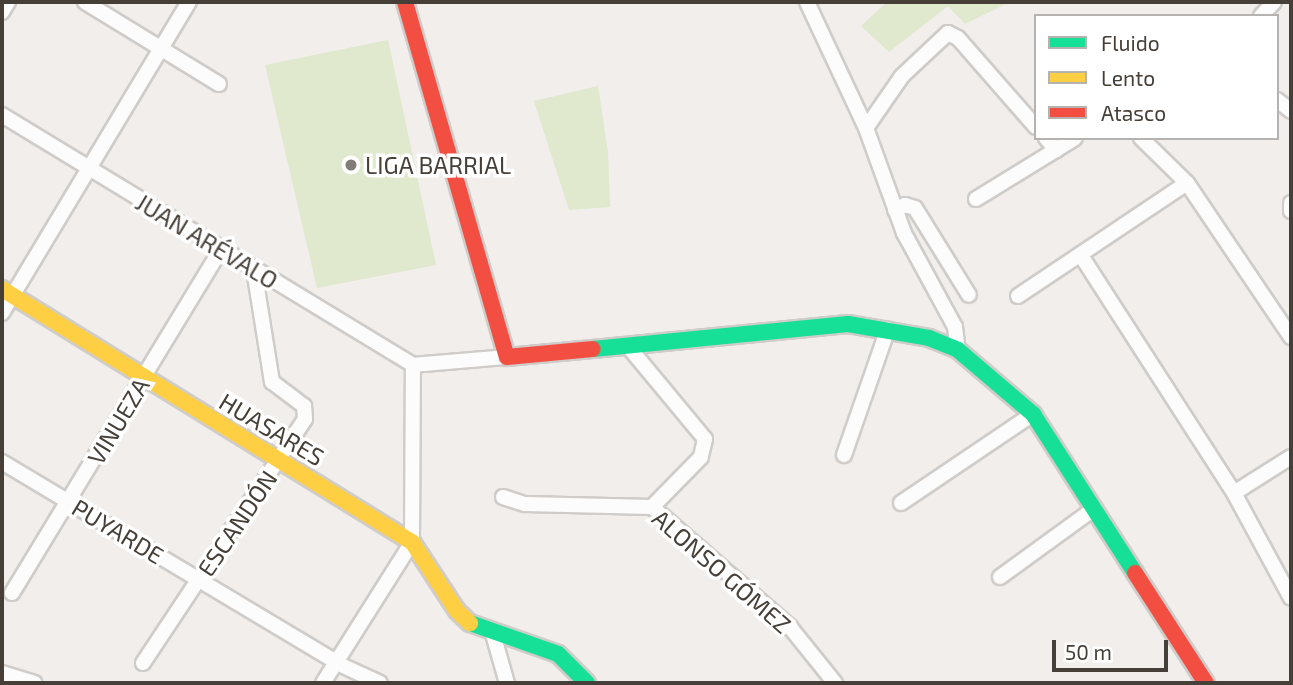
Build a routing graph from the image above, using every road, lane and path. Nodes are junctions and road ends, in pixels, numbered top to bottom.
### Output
1 (8, 2) edge
2 (85, 2) edge
3 (189, 2) edge
4 (405, 2) edge
5 (810, 4) edge
6 (2, 12) edge
7 (159, 48) junction
8 (219, 84) dead end
9 (2, 116) edge
10 (1034, 125) edge
11 (866, 128) junction
12 (1048, 140) edge
13 (1072, 140) edge
14 (1144, 140) edge
15 (1056, 150) junction
16 (88, 168) junction
17 (1187, 183) junction
18 (976, 200) dead end
19 (1291, 203) edge
20 (895, 210) junction
21 (1291, 211) edge
22 (221, 249) junction
23 (1082, 257) junction
24 (254, 270) junction
25 (7, 292) edge
26 (969, 295) dead end
27 (1018, 296) dead end
28 (2, 313) edge
29 (888, 330) junction
30 (1291, 337) edge
31 (626, 345) junction
32 (958, 350) junction
33 (507, 357) junction
34 (413, 365) junction
35 (144, 378) junction
36 (1034, 414) junction
37 (844, 455) dead end
38 (1291, 457) edge
39 (280, 460) junction
40 (2, 462) edge
41 (1234, 493) junction
42 (503, 497) dead end
43 (70, 501) junction
44 (901, 503) dead end
45 (652, 507) junction
46 (1095, 508) junction
47 (412, 542) junction
48 (1000, 577) dead end
49 (199, 580) junction
50 (12, 593) dead end
51 (1291, 597) edge
52 (494, 634) junction
53 (144, 663) dead end
54 (339, 664) junction
55 (2, 673) edge
56 (34, 683) edge
57 (323, 683) edge
58 (380, 683) edge
59 (506, 683) edge
60 (587, 683) edge
61 (835, 683) edge
62 (1206, 683) edge

1 - 6 street
2 - 7 street
3 - 7 street
4 - 33 street
5 - 11 street
7 - 8 street
7 - 16 street
9 - 16 street, JUAN ARÉVALO
10 - 11 street
11 - 20 street
12 - 15 street
13 - 15 street
14 - 17 street
15 - 18 street
16 - 22 street, JUAN ARÉVALO
16 - 25 street
17 - 23 street
17 - 30 street
19 - 21 street
20 - 26 street
20 - 32 street
22 - 24 street, JUAN ARÉVALO
22 - 35 street, VINUEZA
23 - 27 street
23 - 41 street
24 - 34 street, JUAN ARÉVALO
24 - 39 street, ESCANDÓN
25 - 28 street
25 - 35 street, HUASARES
29 - 31 street
29 - 32 street
29 - 37 street
31 - 33 street
31 - 45 street
32 - 36 street
33 - 34 street
34 - 47 street
35 - 39 street, HUASARES
35 - 43 street, VINUEZA
36 - 44 street
36 - 46 street
38 - 41 street
39 - 47 street, HUASARES
39 - 49 street, ESCANDÓN
40 - 43 street, PUYARDE
41 - 51 street
42 - 45 street, ALONSO GÓMEZ
43 - 49 street, PUYARDE
43 - 50 street, VINUEZA
45 - 61 street, ALONSO GÓMEZ
46 - 48 street
46 - 62 street
47 - 52 street, HUASARES
47 - 54 street
49 - 53 street, ESCANDÓN
49 - 54 street, PUYARDE
52 - 59 street
52 - 60 street, HUASARES
54 - 57 street
54 - 58 street, PUYARDE
55 - 56 street

